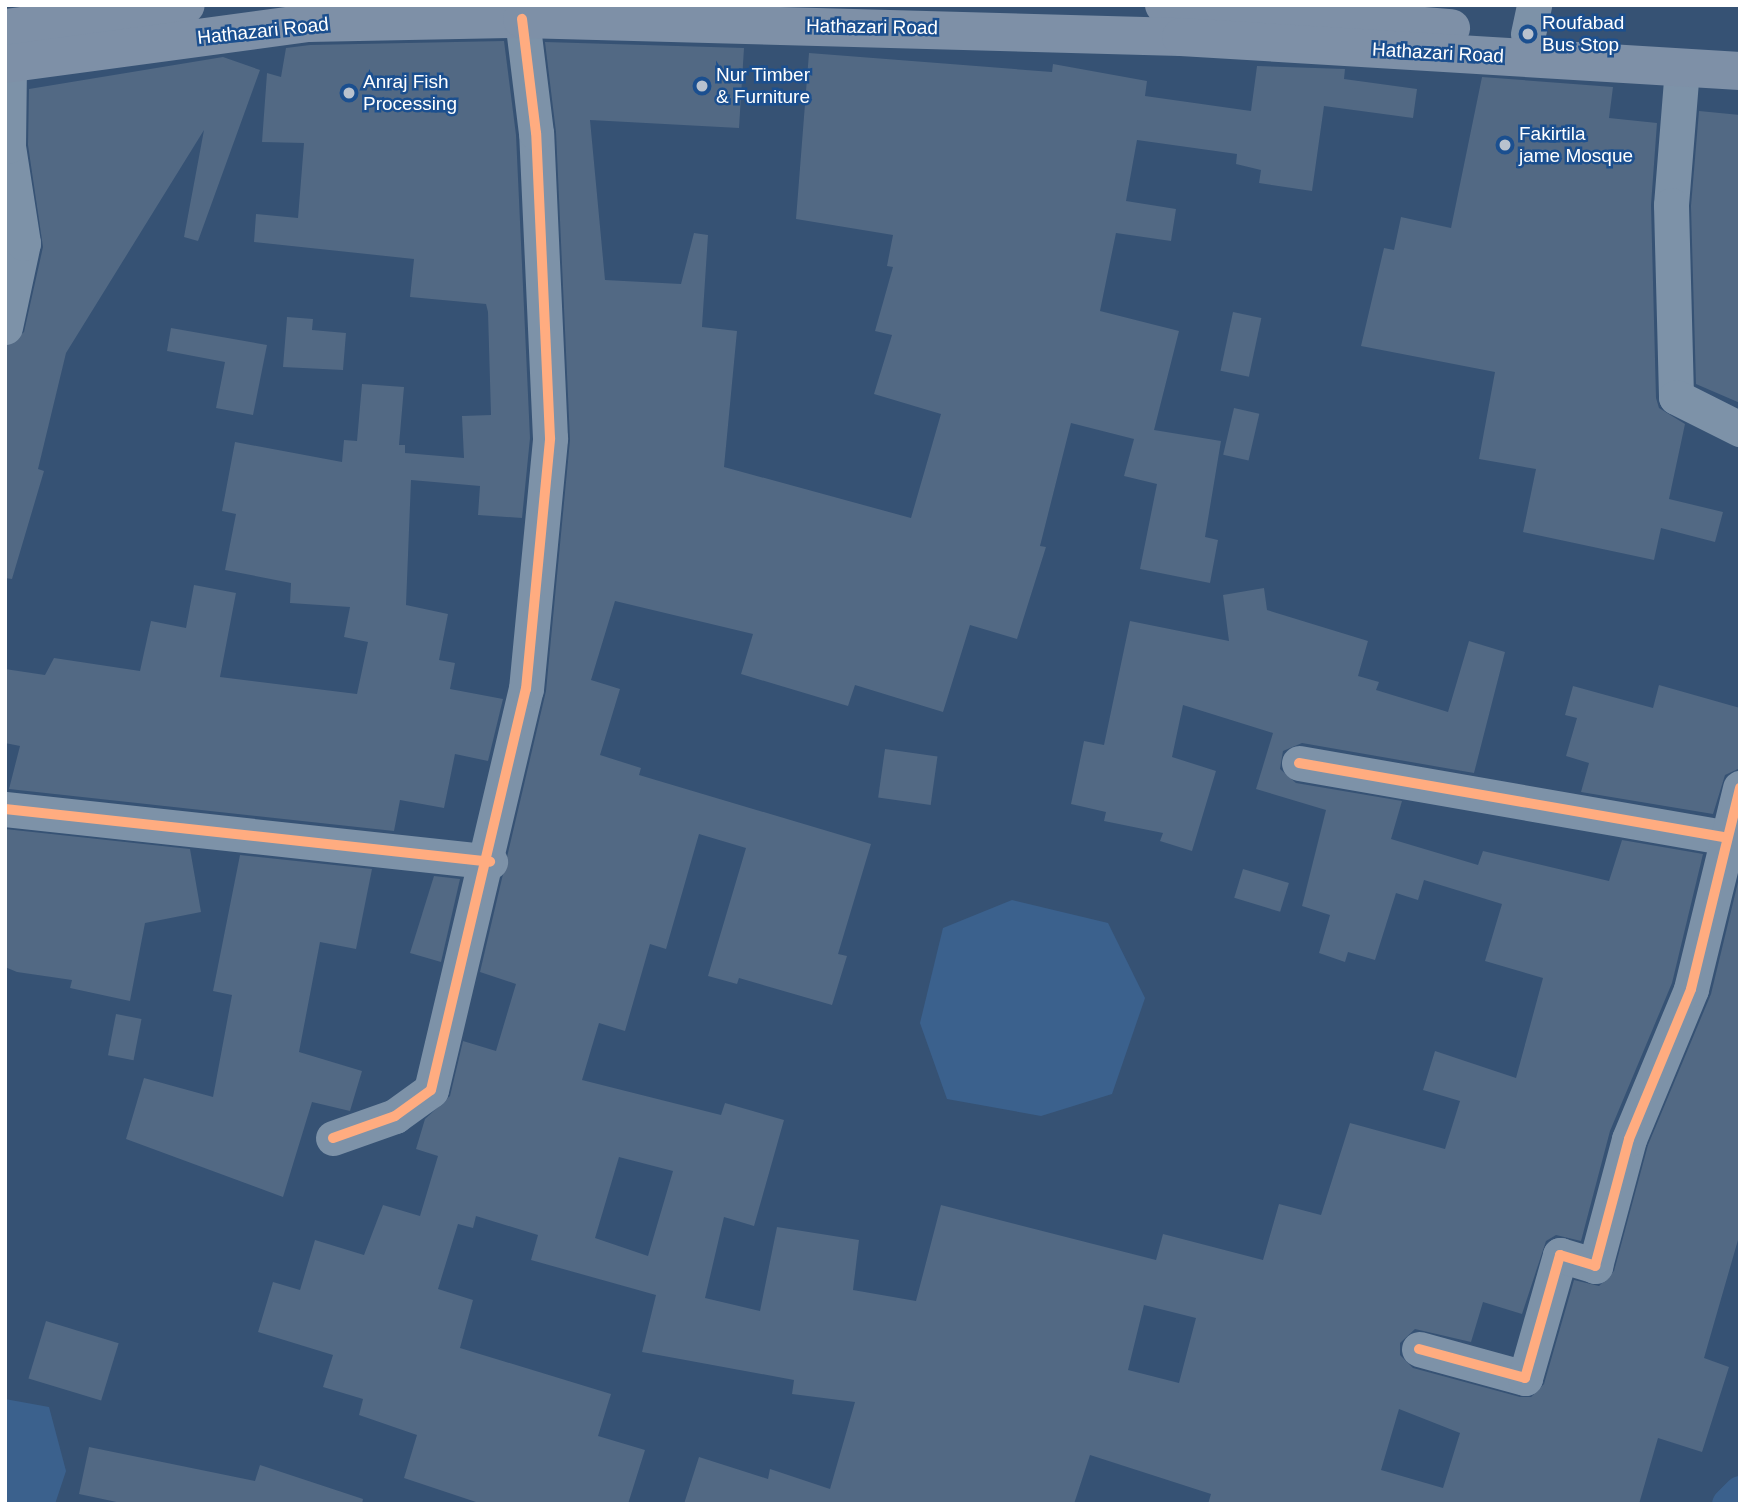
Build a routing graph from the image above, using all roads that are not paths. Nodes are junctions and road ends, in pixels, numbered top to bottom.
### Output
1 (186, 5) edge
2 (1164, 5) edge
3 (522, 19) junction
4 (1531, 20) edge
5 (1740, 45) edge
6 (7, 52) edge
7 (1682, 68) junction
8 (1740, 71) edge
9 (5, 327) edge
10 (1740, 429) edge
11 (1300, 763) dead end
12 (1740, 788) edge
13 (5, 809) edge
14 (1725, 837) junction
15 (490, 862) junction
16 (333, 1139) dead end
17 (1419, 1349) dead end

1 - 6 highway, Hathazari Road
2 - 4 highway, Hathazari Road
3 - 6 highway, Hathazari Road
3 - 7 highway, Hathazari Road
3 - 15 street
4 - 5 highway, Hathazari Road
6 - 9 street
7 - 8 highway, Hathazari Road
7 - 10 street
11 - 14 street
12 - 14 street
13 - 15 street
14 - 17 street
15 - 16 street

